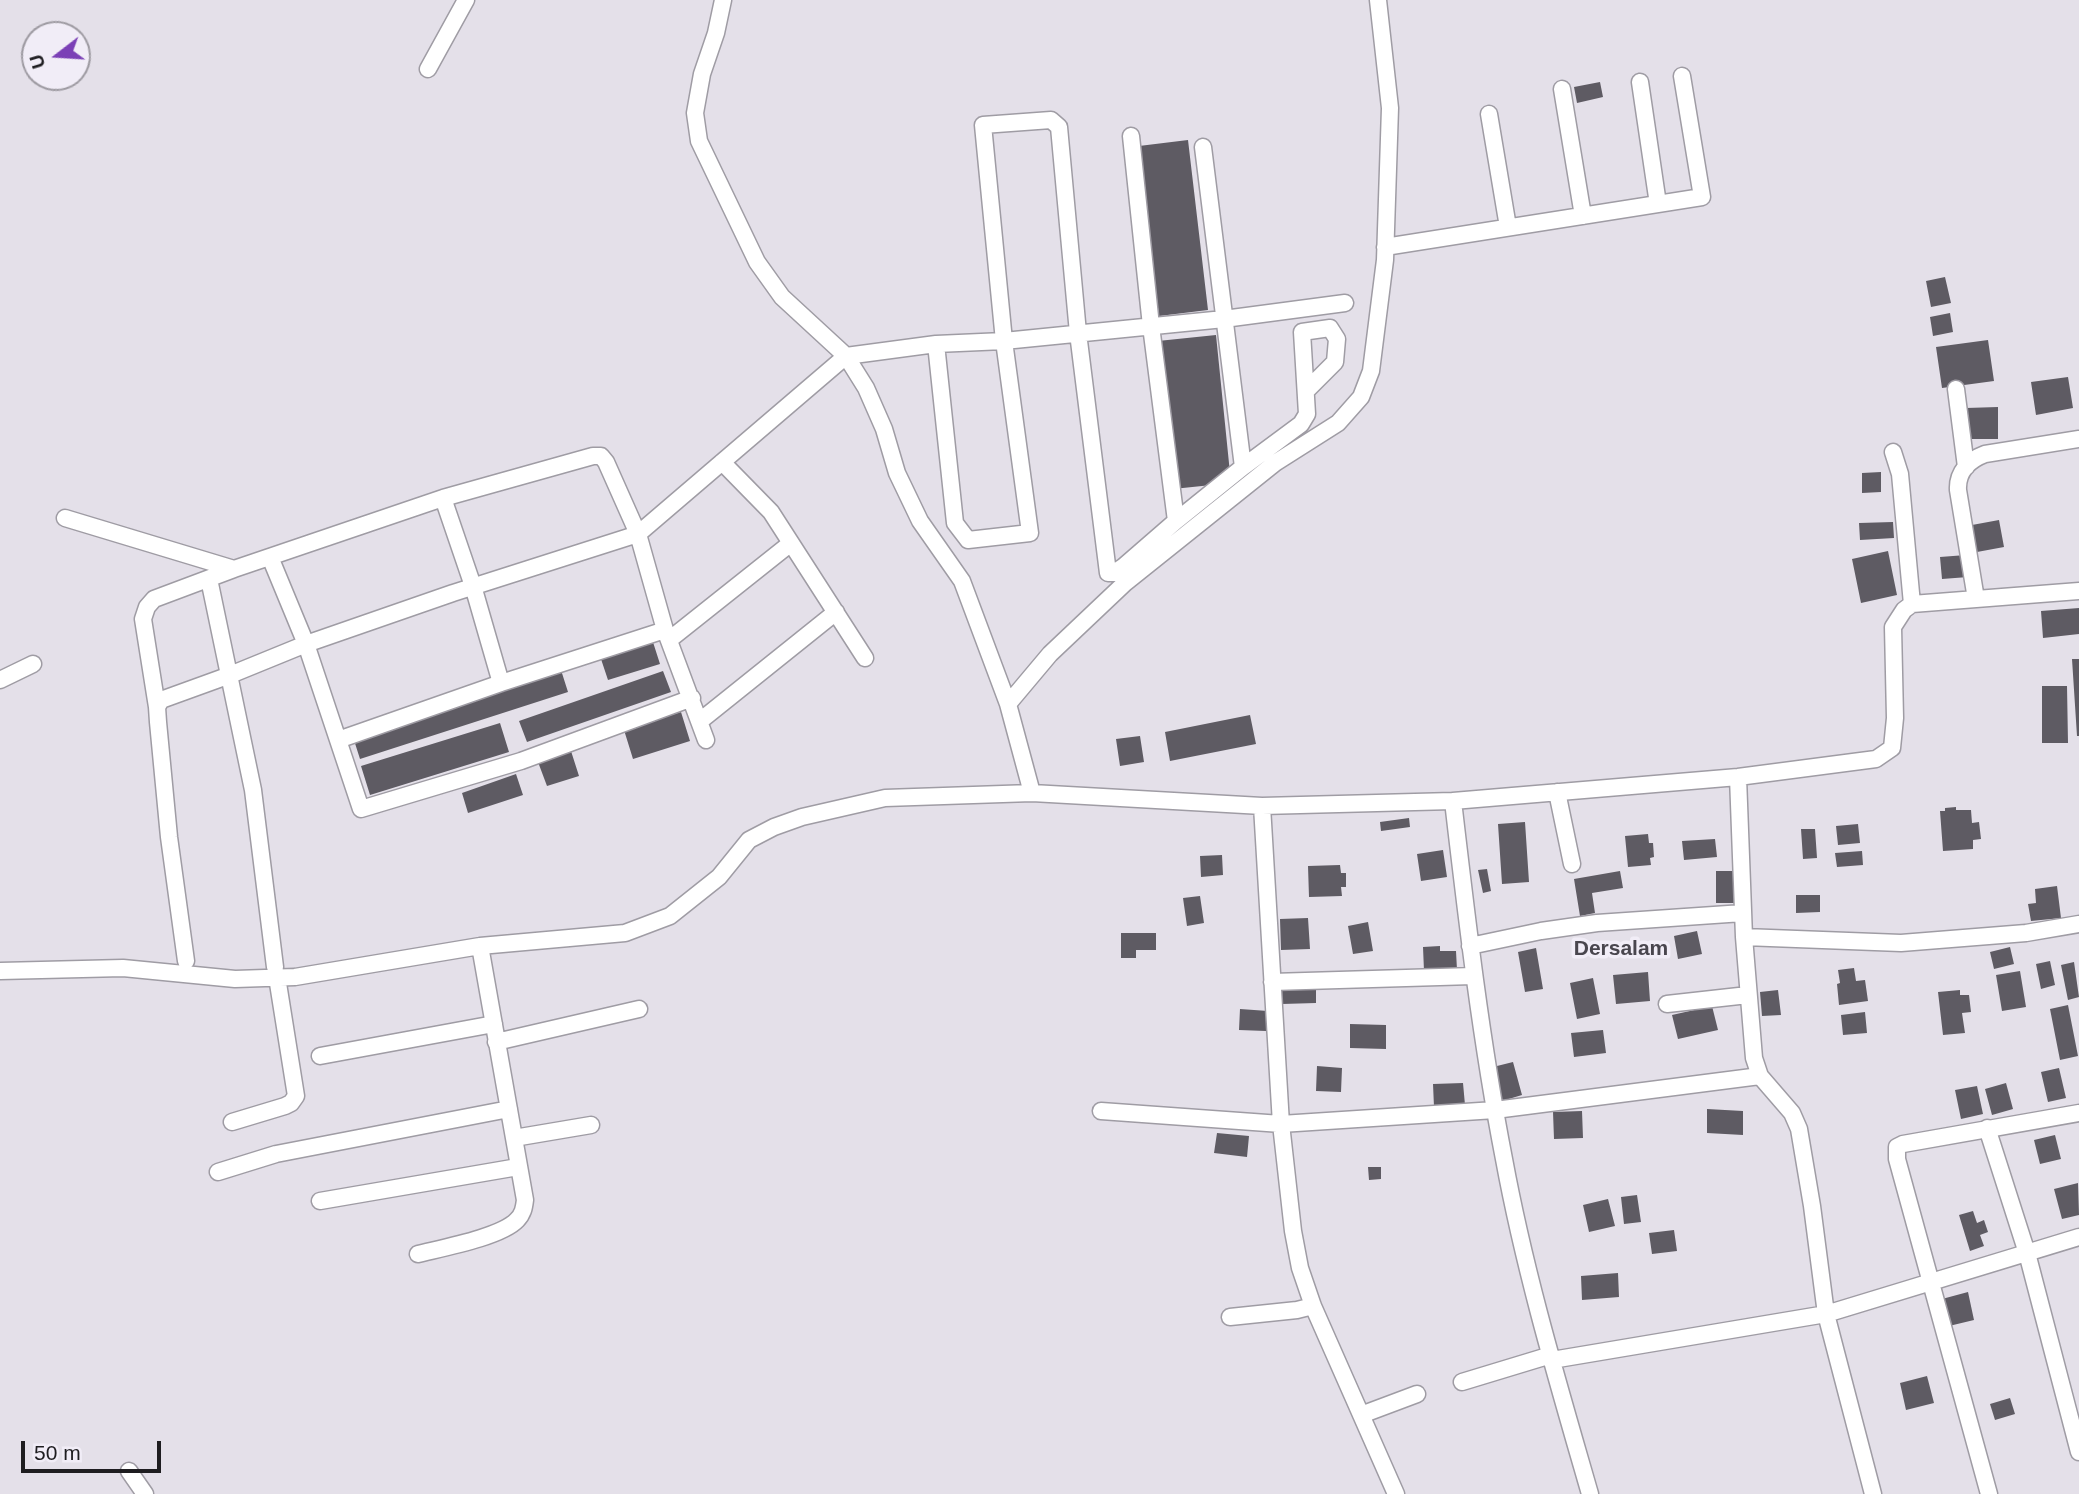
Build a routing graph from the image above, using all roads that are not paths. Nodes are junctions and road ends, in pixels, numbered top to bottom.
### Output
1 (466, 0) edge
2 (723, 0) edge
3 (1378, 0) edge
4 (428, 69) dead end
5 (1682, 76) dead end
6 (1640, 82) dead end
7 (1562, 89) dead end
8 (1489, 114) dead end
9 (1131, 135) dead end
10 (1203, 147) dead end
11 (1658, 204) junction
12 (1583, 216) junction
13 (1508, 228) junction
14 (1385, 247) junction
15 (1345, 303) dead end
16 (1224, 319) junction
17 (1151, 326) junction
18 (1078, 333) junction
19 (1004, 341) junction
20 (936, 344) junction
21 (846, 356) junction
22 (1307, 390) dead end
23 (1956, 390) dead end
24 (2079, 439) edge
25 (1893, 452) dead end
26 (722, 462) junction
27 (1243, 467) junction
28 (1966, 467) junction
29 (443, 498) junction
30 (65, 518) dead end
31 (1176, 521) junction
32 (638, 534) junction
33 (792, 543) junction
34 (270, 557) junction
35 (234, 569) junction
36 (209, 579) junction
37 (473, 586) junction
38 (2079, 592) edge
39 (1976, 599) junction
40 (1912, 604) junction
41 (836, 612) junction
42 (667, 635) junction
43 (306, 644) junction
44 (865, 658) dead end
45 (33, 664) dead end
46 (230, 675) junction
47 (0, 680) edge
48 (502, 684) junction
49 (692, 698) junction
50 (1008, 704) junction
51 (157, 707) junction
52 (700, 721) junction
53 (338, 740) junction
54 (706, 740) dead end
55 (1738, 777) junction
56 (1557, 792) junction
57 (1032, 793) junction
58 (1453, 801) junction
59 (1262, 806) junction
60 (1572, 864) dead end
61 (1743, 913) junction
62 (2079, 924) edge
63 (1744, 937) junction
64 (480, 946) junction
65 (1470, 946) junction
66 (186, 961) dead end
67 (0, 971) edge
68 (276, 972) junction
69 (1474, 976) junction
70 (1272, 982) junction
71 (1748, 995) junction
72 (1667, 1004) dead end
73 (639, 1009) dead end
74 (494, 1024) junction
75 (496, 1042) junction
76 (320, 1056) dead end
77 (1760, 1076) junction
78 (509, 1109) junction
79 (1495, 1110) junction
80 (1101, 1111) dead end
81 (2079, 1113) edge
82 (232, 1122) dead end
83 (1282, 1124) junction
84 (591, 1125) dead end
85 (1987, 1128) junction
86 (514, 1138) junction
87 (519, 1167) junction
88 (218, 1172) dead end
89 (320, 1201) dead end
90 (2079, 1237) edge
91 (418, 1254) dead end
92 (2027, 1254) junction
93 (1931, 1282) junction
94 (1313, 1307) junction
95 (1826, 1314) junction
96 (1230, 1317) dead end
97 (1551, 1357) junction
98 (1462, 1382) dead end
99 (1417, 1394) dead end
100 (1361, 1415) junction
101 (2079, 1452) edge
102 (129, 1471) dead end
103 (145, 1494) edge
104 (1396, 1494) edge
105 (1590, 1494) edge
106 (1873, 1494) edge
107 (1989, 1494) edge

1 - 4 street
2 - 21 street
3 - 14 street
5 - 11 street
6 - 11 street
7 - 12 street
8 - 13 street
9 - 17 street
10 - 16 street
11 - 12 street
12 - 13 street
13 - 14 street
14 - 50 street
15 - 16 street
16 - 17 street
16 - 27 street
17 - 18 street
17 - 31 street
18 - 19 street
18 - 19 street
18 - 31 street
19 - 20 street
19 - 20 street
20 - 21 street
21 - 26 street
21 - 50 street
22 - 27 street
23 - 28 street
24 - 28 street
25 - 40 street
26 - 32 street
26 - 33 street
27 - 31 street
28 - 39 street
29 - 32 street
29 - 34 street
29 - 37 street
30 - 35 street
32 - 37 street
32 - 42 street
33 - 41 street
33 - 42 street
34 - 35 street
34 - 43 street
35 - 36 street
36 - 46 street
36 - 51 street
37 - 43 street
37 - 48 street
38 - 39 street
39 - 40 street
40 - 55 street
41 - 44 street
41 - 52 street
42 - 48 street
42 - 49 street
43 - 46 street
43 - 53 street
45 - 47 street
46 - 51 street
46 - 68 street
48 - 53 street
49 - 52 street
49 - 53 street
50 - 57 street
51 - 66 street
52 - 54 street
55 - 56 street
55 - 61 street
56 - 58 street
56 - 60 street
57 - 59 street
57 - 64 street
58 - 59 street
58 - 65 street
59 - 70 street
61 - 63 street
61 - 65 street
62 - 63 street
63 - 71 street
64 - 68 street
64 - 74 street
65 - 69 street
67 - 68 street
68 - 82 street
69 - 70 street
69 - 79 street
70 - 83 street
71 - 72 street
71 - 77 street
73 - 75 street
74 - 75 street
74 - 76 street
75 - 78 street
77 - 79 street
77 - 95 street
78 - 86 street
78 - 88 street
79 - 83 street
79 - 97 street
80 - 83 street
81 - 85 street
83 - 94 street
84 - 86 street
85 - 92 street
85 - 93 street
86 - 87 street
87 - 89 street
87 - 91 street
90 - 92 street
92 - 93 street
92 - 101 street
93 - 95 street
93 - 107 street
94 - 96 street
94 - 100 street
95 - 97 street
95 - 106 street
97 - 98 street
97 - 105 street
99 - 100 street
100 - 104 street
102 - 103 street

